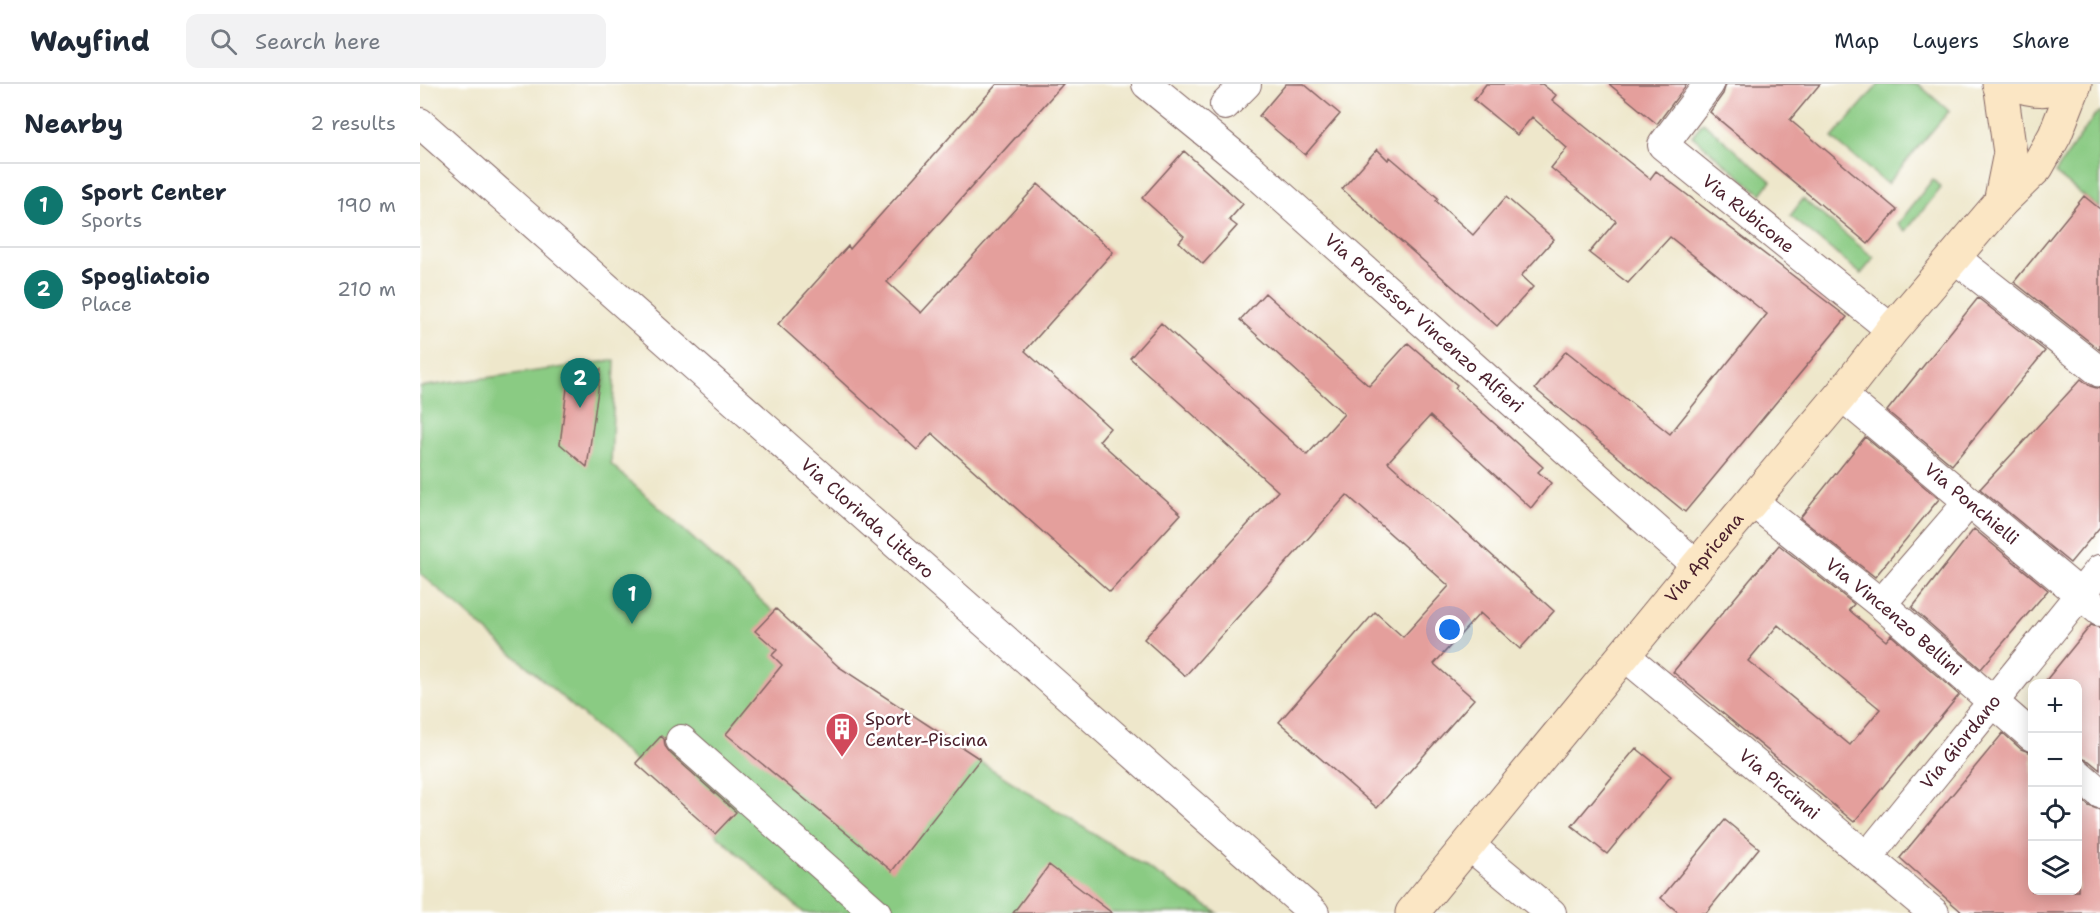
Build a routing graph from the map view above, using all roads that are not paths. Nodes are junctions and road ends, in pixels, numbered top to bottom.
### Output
1 (1147, 84) edge
2 (1246, 84) edge
3 (1708, 84) edge
4 (1999, 84) edge
5 (2015, 84) edge
6 (2066, 84) edge
7 (2075, 84) edge
8 (1225, 105) dead end
9 (420, 123) edge
10 (2000, 203) junction
11 (1954, 258) junction
12 (1892, 330) junction
13 (2100, 372) edge
14 (1841, 395) junction
15 (1752, 501) junction
16 (1969, 502) junction
17 (1697, 566) junction
18 (2100, 570) edge
19 (2090, 603) edge
20 (1881, 604) junction
21 (1624, 655) junction
22 (1992, 703) junction
23 (2028, 733) edge
24 (681, 740) dead end
25 (2082, 777) edge
26 (2100, 793) edge
27 (1469, 845) junction
28 (1868, 856) junction
29 (876, 913) edge
30 (1314, 913) edge
31 (1412, 913) edge
32 (1551, 913) edge
33 (1934, 913) edge

1 - 17 street, Via Professor Vincenzo Alfieri
2 - 8 street
3 - 12 street, Via Rubicone
4 - 10 main road, Via Apricena
5 - 6 main road
7 - 10 main road, Via Apricena
9 - 30 street, Via Clorinda Littero
10 - 11 main road, Via Apricena
11 - 12 main road, Via Apricena
11 - 13 street
12 - 14 main road, Via Apricena
14 - 15 main road, Via Apricena
14 - 16 street, Via Ponchielli
15 - 17 main road, Via Apricena
15 - 20 street, Via Vincenzo Bellini
16 - 19 street, Via Ponchielli
16 - 20 street
17 - 21 main road, Via Apricena
18 - 19 street, Via Giordano
19 - 22 street, Via Giordano
20 - 22 street, Via Vincenzo Bellini
21 - 27 main road, Via Apricena
21 - 28 street, Via Piccinni
22 - 23 street, Via Vincenzo Bellini
22 - 28 street, Via Giordano
24 - 29 street
25 - 26 street
27 - 31 main road, Via Apricena
27 - 32 street
28 - 33 street, Via Piccinni

